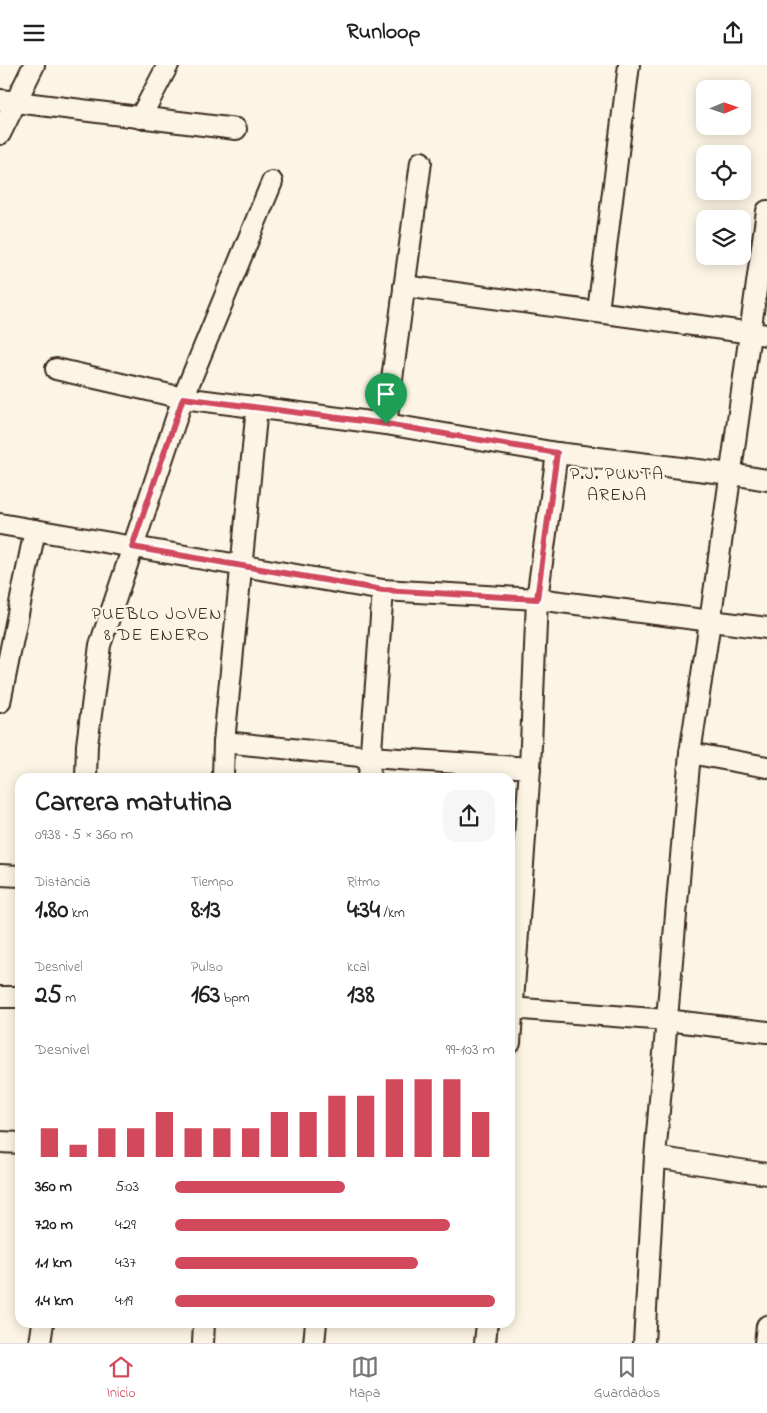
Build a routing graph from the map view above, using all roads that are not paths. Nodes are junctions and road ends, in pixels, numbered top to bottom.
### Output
1 (34, 65) edge
2 (168, 65) edge
3 (629, 65) edge
4 (8, 101) edge
5 (140, 118) junction
6 (236, 129) dead end
7 (0, 134) edge
8 (421, 162) dead end
9 (272, 182) dead end
10 (767, 211) edge
11 (404, 286) junction
12 (598, 311) junction
13 (758, 333) edge
14 (56, 369) dead end
15 (183, 398) junction
16 (257, 407) junction
17 (386, 424) junction
18 (557, 453) junction
19 (731, 474) junction
20 (767, 480) edge
21 (0, 524) edge
22 (35, 530) junction
23 (132, 547) junction
24 (242, 567) junction
25 (383, 590) junction
26 (537, 599) junction
27 (710, 622) junction
28 (767, 628) edge
29 (0, 702) edge
30 (224, 741) junction
31 (690, 753) junction
32 (370, 757) junction
33 (767, 767) edge
34 (530, 768) junction
35 (86, 773) edge
36 (223, 773) edge
37 (369, 773) edge
38 (0, 875) edge
39 (15, 876) edge
40 (515, 957) edge
41 (0, 997) edge
42 (15, 997) edge
43 (515, 1008) edge
44 (666, 1020) junction
45 (767, 1033) edge
46 (0, 1142) edge
47 (15, 1143) edge
48 (655, 1157) junction
49 (767, 1174) edge
50 (767, 1326) edge
51 (42, 1328) edge
52 (204, 1328) edge
53 (316, 1328) edge
54 (486, 1328) edge
55 (40, 1343) edge
56 (203, 1343) edge
57 (314, 1343) edge
58 (484, 1343) edge
59 (644, 1343) edge
60 (765, 1343) edge

1 - 4 street
2 - 5 street
3 - 12 street
4 - 5 street
4 - 7 street
5 - 6 street
8 - 11 street
9 - 15 street
10 - 13 street
11 - 12 street
11 - 17 street
12 - 13 street
13 - 19 street
14 - 15 street
15 - 16 street
15 - 23 street
16 - 17 street
16 - 24 street
17 - 18 street
18 - 19 street
18 - 26 street
19 - 20 street
19 - 27 street
21 - 22 street
22 - 23 street
22 - 29 street
23 - 24 street
23 - 35 street
24 - 25 street
24 - 30 street
25 - 26 street
25 - 32 street
26 - 27 street
26 - 34 street
27 - 28 street
27 - 31 street
30 - 32 street
30 - 36 street
31 - 33 street
31 - 44 street
32 - 34 street
32 - 37 street
34 - 40 street
38 - 39 street
41 - 42 street
43 - 44 street
44 - 45 street
44 - 48 street
46 - 47 street
48 - 49 street
48 - 59 street
50 - 60 street
51 - 55 street
52 - 56 street
53 - 57 street
54 - 58 street

